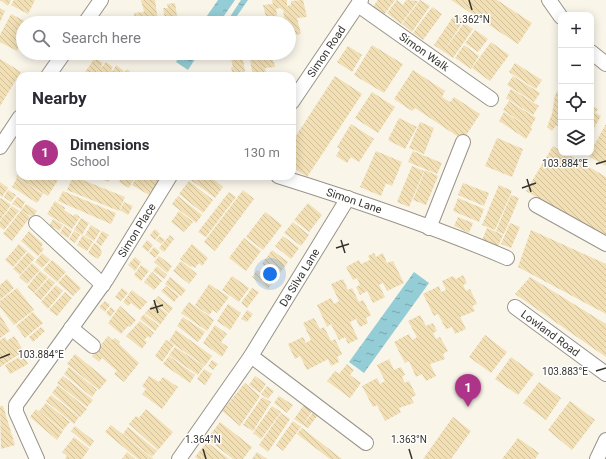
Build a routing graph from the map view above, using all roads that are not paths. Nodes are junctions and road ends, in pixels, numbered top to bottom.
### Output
1 (101, 0) edge
2 (549, 0) edge
3 (359, 2) edge
4 (558, 13) edge
5 (90, 16) edge
6 (594, 54) edge
7 (59, 60) edge
8 (606, 64) edge
9 (51, 72) edge
10 (296, 96) edge
11 (490, 99) dead end
12 (16, 123) edge
13 (463, 142) dead end
14 (0, 147) edge
15 (168, 180) edge
16 (291, 180) edge
17 (348, 198) junction
18 (536, 205) dead end
19 (36, 223) dead end
20 (429, 228) junction
21 (606, 244) edge
22 (507, 258) dead end
23 (103, 285) junction
24 (515, 307) dead end
25 (71, 328) junction
26 (93, 346) dead end
27 (251, 356) junction
28 (606, 374) edge
29 (606, 440) edge
30 (366, 443) dead end
31 (37, 459) edge
32 (178, 459) edge
33 (597, 459) edge

1 - 5 street
2 - 4 street
3 - 10 street, Simon Road
3 - 11 street, Simon Walk
6 - 8 street
7 - 9 street
12 - 14 street
13 - 20 street
15 - 23 street, Simon Place
16 - 17 street, Simon Lane
17 - 20 street, Simon Lane
17 - 27 street, Da Silva Lane
18 - 21 street
19 - 23 street
20 - 22 street, Simon Lane
23 - 25 street, Simon Place
24 - 28 street, Lowland Road
25 - 26 street
25 - 31 street, Simon Place
27 - 30 street
27 - 32 street, Da Silva Lane
29 - 33 street

